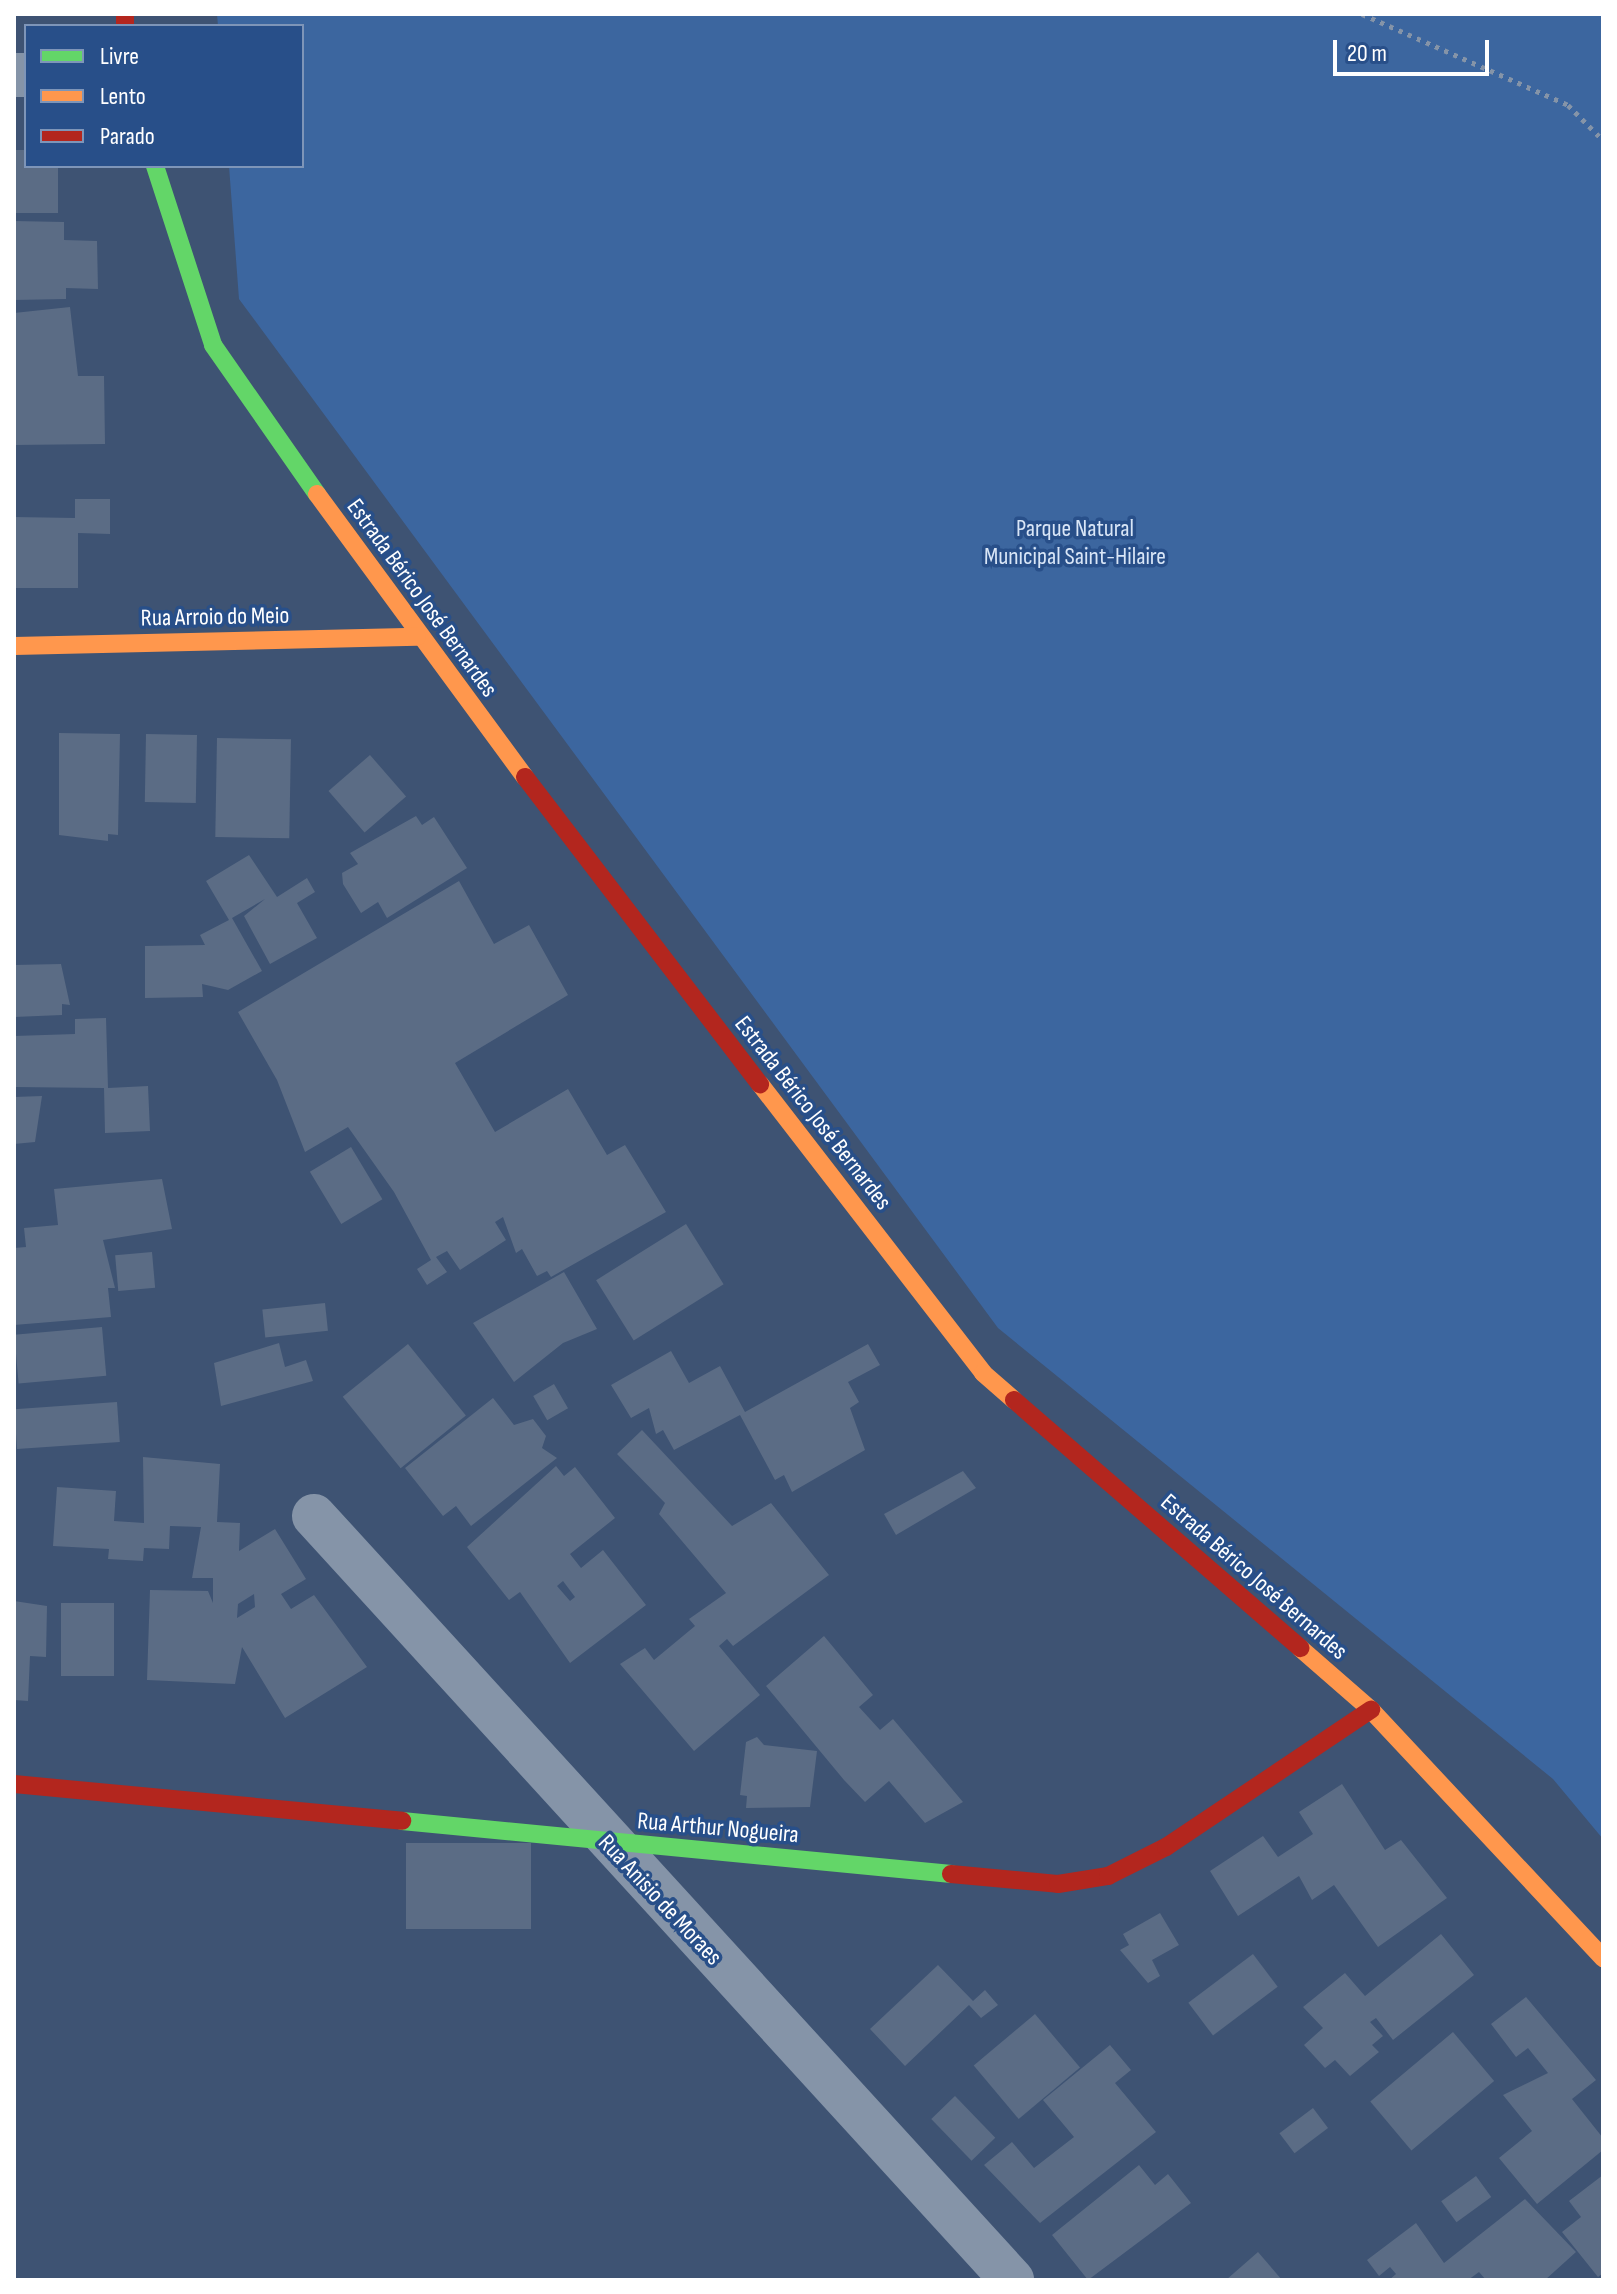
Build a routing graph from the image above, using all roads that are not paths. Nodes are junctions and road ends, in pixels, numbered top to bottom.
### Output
1 (156, 168) edge
2 (417, 637) junction
3 (14, 646) edge
4 (314, 1516) dead end
5 (1371, 1710) junction
6 (14, 1784) edge
7 (606, 1841) junction
8 (1603, 1958) edge
9 (1012, 2280) edge

1 - 2 main road, Estrada Bérico José Bernardes
2 - 3 main road, Rua Arroio do Meio
2 - 5 main road, Estrada Bérico José Bernardes
4 - 7 street, Rua Anisio de Moraes
5 - 7 main road, Rua Arthur Nogueira
5 - 8 main road, Estrada Bérico José Bernardes
6 - 7 main road, Rua Arthur Nogueira
7 - 9 street, Rua Anisio de Moraes

